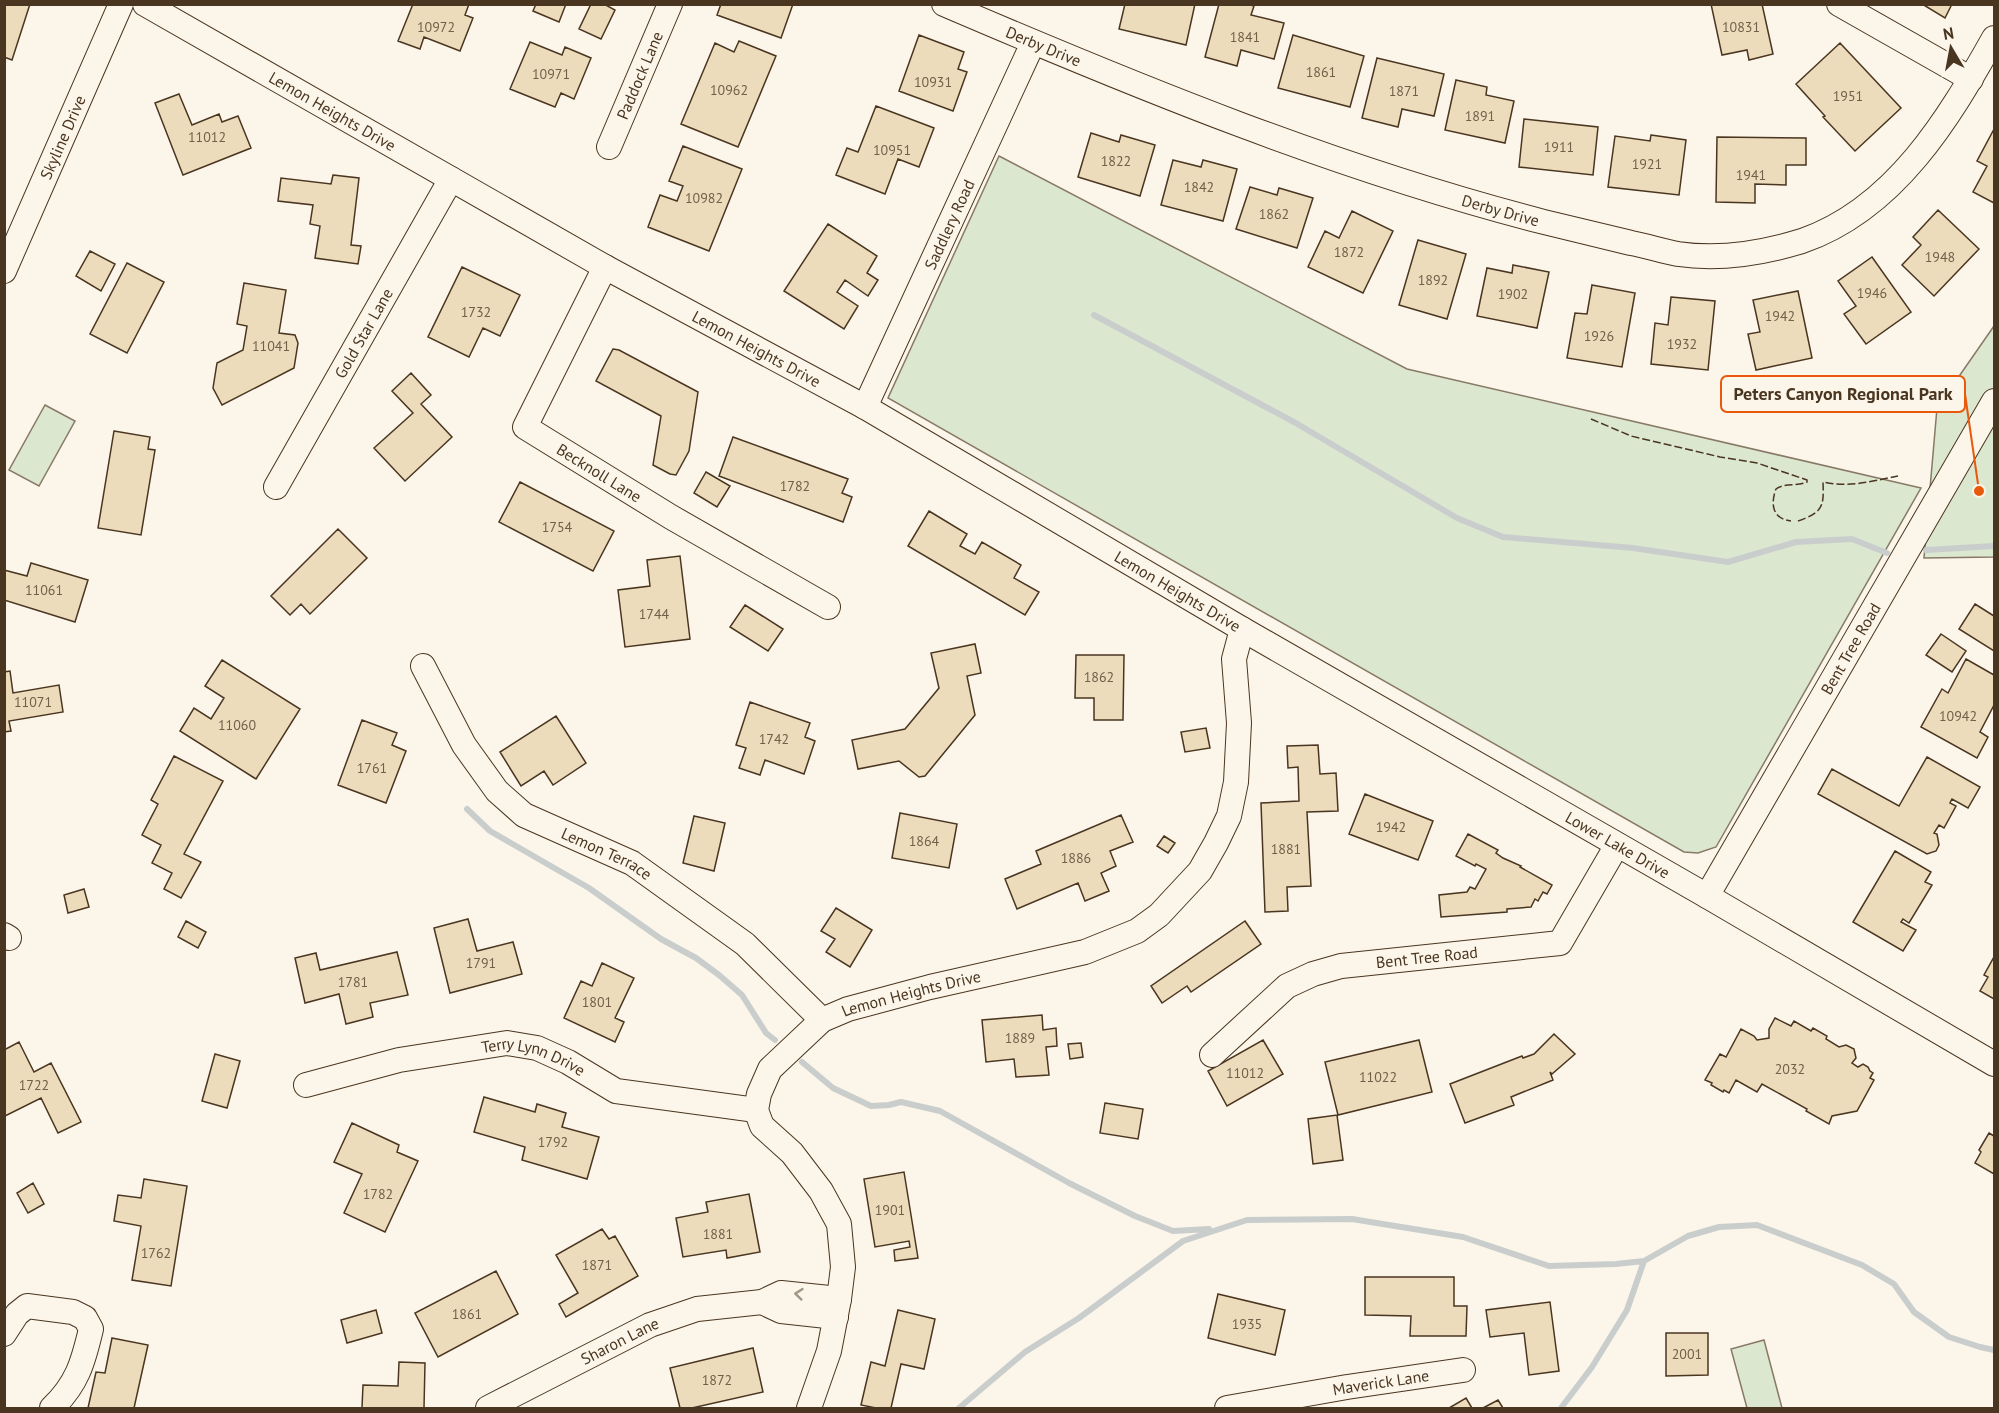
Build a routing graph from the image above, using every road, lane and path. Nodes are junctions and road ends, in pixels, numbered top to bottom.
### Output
1 (121, 4) edge
2 (145, 4) edge
3 (670, 4) edge
4 (944, 4) edge
5 (1839, 4) edge
6 (1995, 38) edge
7 (1033, 43) junction
8 (1971, 79) junction
9 (609, 147) dead end
10 (451, 179) junction
11 (605, 267) junction
12 (4, 270) edge
13 (1995, 401) edge
14 (865, 407) junction
15 (276, 487) dead end
16 (828, 607) dead end
17 (1242, 629) junction
18 (423, 666) dead end
19 (1617, 846) junction
20 (1707, 896) junction
21 (822, 1020) junction
22 (1212, 1055) dead end
23 (1995, 1064) edge
24 (306, 1085) dead end
25 (756, 1110) junction
26 (837, 1308) junction
27 (4, 1334) edge
28 (1463, 1370) dead end
29 (52, 1408) edge
30 (488, 1408) edge
31 (809, 1408) edge
32 (1227, 1408) edge

1 - 12 street, Skyline Drive
2 - 10 street, Lemon Heights Drive
3 - 9 street, Paddock Lane
4 - 7 street, Derby Drive
5 - 8 street
6 - 8 street, Derby Drive
7 - 8 street, Derby Drive
7 - 14 street, Saddlery Road
10 - 11 street, Lemon Heights Drive
10 - 15 street, Gold Star Lane
11 - 14 street, Lemon Heights Drive
11 - 16 street, Becknoll Lane
13 - 20 street, Bent Tree Road
14 - 17 street, Lemon Heights Drive
17 - 19 street, Lower Lake Drive
17 - 21 street, Lemon Heights Drive
18 - 21 street, Lemon Terrace
19 - 20 street, Lower Lake Drive
19 - 22 street, Bent Tree Road
20 - 23 street, Lower Lake Drive
21 - 25 street, Lemon Heights Drive
24 - 25 street, Terry Lynn Drive
25 - 26 street
26 - 30 street, Sharon Lane
26 - 31 street
27 - 29 street
28 - 32 street, Maverick Lane

